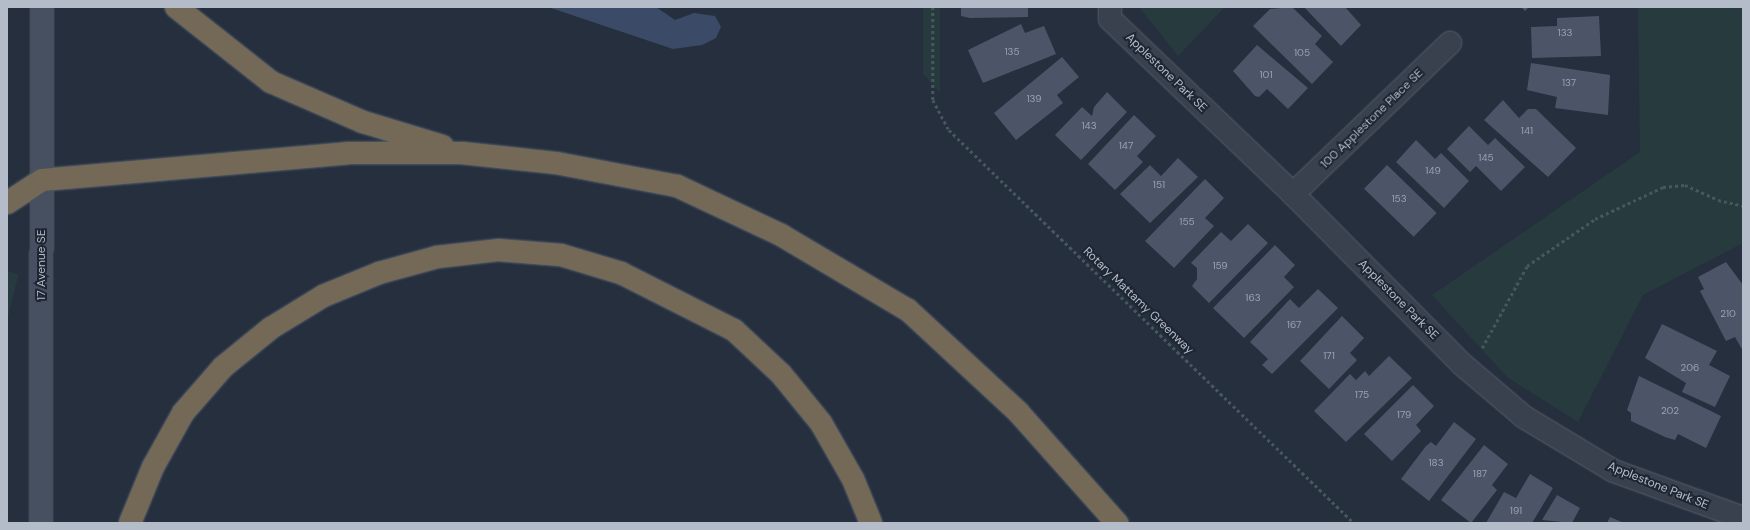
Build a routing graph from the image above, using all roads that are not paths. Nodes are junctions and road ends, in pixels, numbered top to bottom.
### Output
1 (42, 7) edge
2 (176, 7) edge
3 (1110, 7) edge
4 (1450, 43) dead end
5 (462, 153) junction
6 (42, 180) junction
7 (1293, 194) junction
8 (7, 203) edge
9 (1743, 518) edge
10 (41, 523) edge
11 (130, 523) edge
12 (871, 523) edge
13 (1118, 523) edge

1 - 6 main road, 17 Avenue SE
2 - 5 highway
3 - 7 street, Applestone Park SE
4 - 7 street, 100 Applestone Place SE
5 - 6 highway
5 - 13 highway
6 - 8 highway
6 - 10 main road, 17 Avenue SE
7 - 9 street, Applestone Park SE
11 - 12 highway

